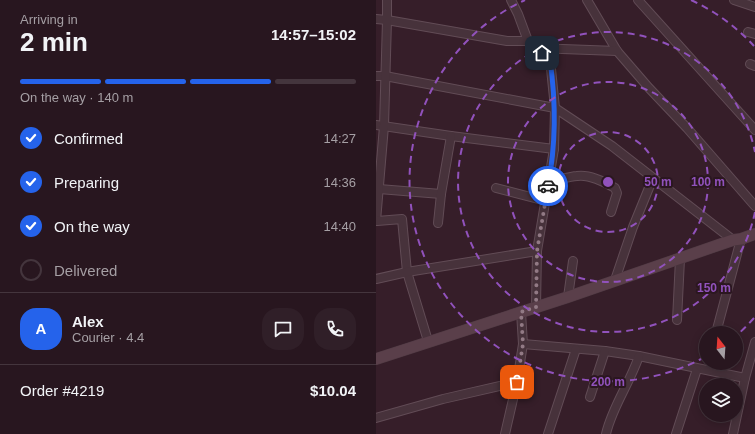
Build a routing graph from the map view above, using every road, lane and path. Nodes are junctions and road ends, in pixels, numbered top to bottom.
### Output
1 (387, 0) edge
2 (511, 0) edge
3 (587, 0) edge
4 (638, 0) edge
5 (734, 0) edge
6 (755, 7) edge
7 (376, 19) edge
8 (387, 20) junction
9 (528, 41) junction
10 (535, 48) junction
11 (616, 51) junction
12 (376, 76) edge
13 (385, 76) junction
14 (555, 108) junction
15 (380, 125) edge
16 (755, 130) edge
17 (452, 136) junction
18 (554, 149) junction
19 (653, 178) junction
20 (549, 181) junction
21 (496, 188) dead end
22 (379, 189) junction
23 (441, 194) junction
24 (546, 200) junction
25 (755, 206) edge
26 (611, 212) dead end
27 (376, 221) edge
28 (438, 223) dead end
29 (755, 234) edge
30 (737, 239) junction
31 (537, 251) junction
32 (680, 259) junction
33 (573, 261) dead end
34 (407, 272) junction
35 (376, 279) edge
36 (615, 280) junction
37 (568, 297) junction
38 (536, 307) junction
39 (521, 312) junction
40 (677, 320) dead end
41 (718, 326) edge
42 (428, 341) junction
43 (755, 342) edge
44 (523, 344) junction
45 (576, 349) junction
46 (604, 351) junction
47 (639, 356) junction
48 (376, 359) edge
49 (697, 369) joint
50 (720, 370) edge
51 (745, 378) junction
52 (517, 382) junction
53 (590, 397) dead end
54 (376, 418) edge
55 (505, 434) edge
56 (548, 434) edge
57 (606, 434) edge
58 (676, 434) edge
59 (733, 434) edge

1 - 8 street
2 - 9 street
3 - 11 street
4 - 16 street
5 - 6 street
7 - 8 street
8 - 9 street
8 - 13 street
9 - 10 street
10 - 11 street
10 - 14 street
11 - 25 street
12 - 13 street
13 - 14 street
13 - 15 street
14 - 18 street
14 - 19 street
15 - 17 street
15 - 22 street
17 - 18 street
17 - 23 street
18 - 20 street
19 - 30 street
19 - 36 street
20 - 24 street
20 - 26 street
21 - 24 street
22 - 23 street
22 - 27 street
23 - 28 street
24 - 31 street
27 - 34 street
29 - 30 street
30 - 32 street
30 - 41 street
31 - 34 street
31 - 38 street
32 - 36 street
32 - 40 street
33 - 37 street
34 - 35 street
34 - 42 street
36 - 37 street
37 - 38 street
38 - 39 street
39 - 42 street
39 - 44 street
42 - 48 street
43 - 51 street
44 - 45 street
44 - 52 street
45 - 46 street
45 - 56 street
46 - 47 street
46 - 53 street
47 - 49 street
47 - 57 street
49 - 58 street
50 - 51 street
51 - 59 street
52 - 54 street
52 - 55 street

